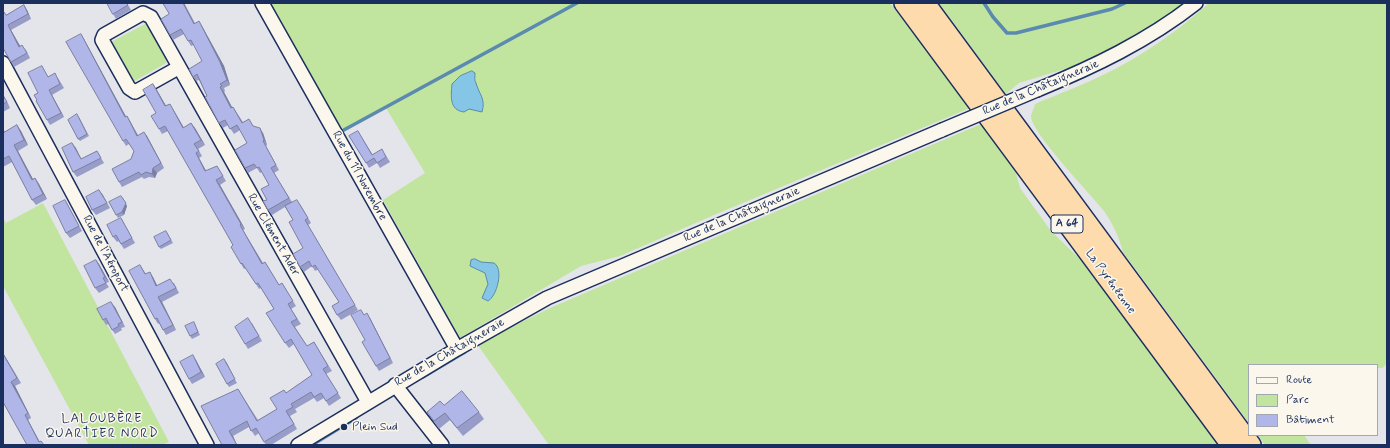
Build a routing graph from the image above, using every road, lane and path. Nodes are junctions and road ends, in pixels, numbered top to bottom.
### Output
1 (262, 3) edge
2 (904, 3) edge
3 (925, 3) edge
4 (1196, 3) edge
5 (3, 63) edge
6 (178, 68) junction
7 (456, 349) junction
8 (395, 385) junction
9 (368, 402) junction
10 (207, 445) edge
11 (298, 445) edge
12 (442, 445) edge
13 (1231, 445) edge
14 (1251, 445) edge

1 - 7 street, Rue du 11 Novembre
2 - 13 highway, La Pyrénéenne / A 64
3 - 14 highway, La Pyrénéenne / A 64
4 - 7 street, Rue de la Châtaigneraie, bridge
5 - 10 street, Rue de l'Aéroport
6 - 6 street, Rue Clément Ader
6 - 9 street, Rue Clément Ader
7 - 8 street, Rue de la Châtaigneraie
8 - 9 street, Rue de la Châtaigneraie
8 - 12 street
9 - 11 street, Rue de la Châtaigneraie

